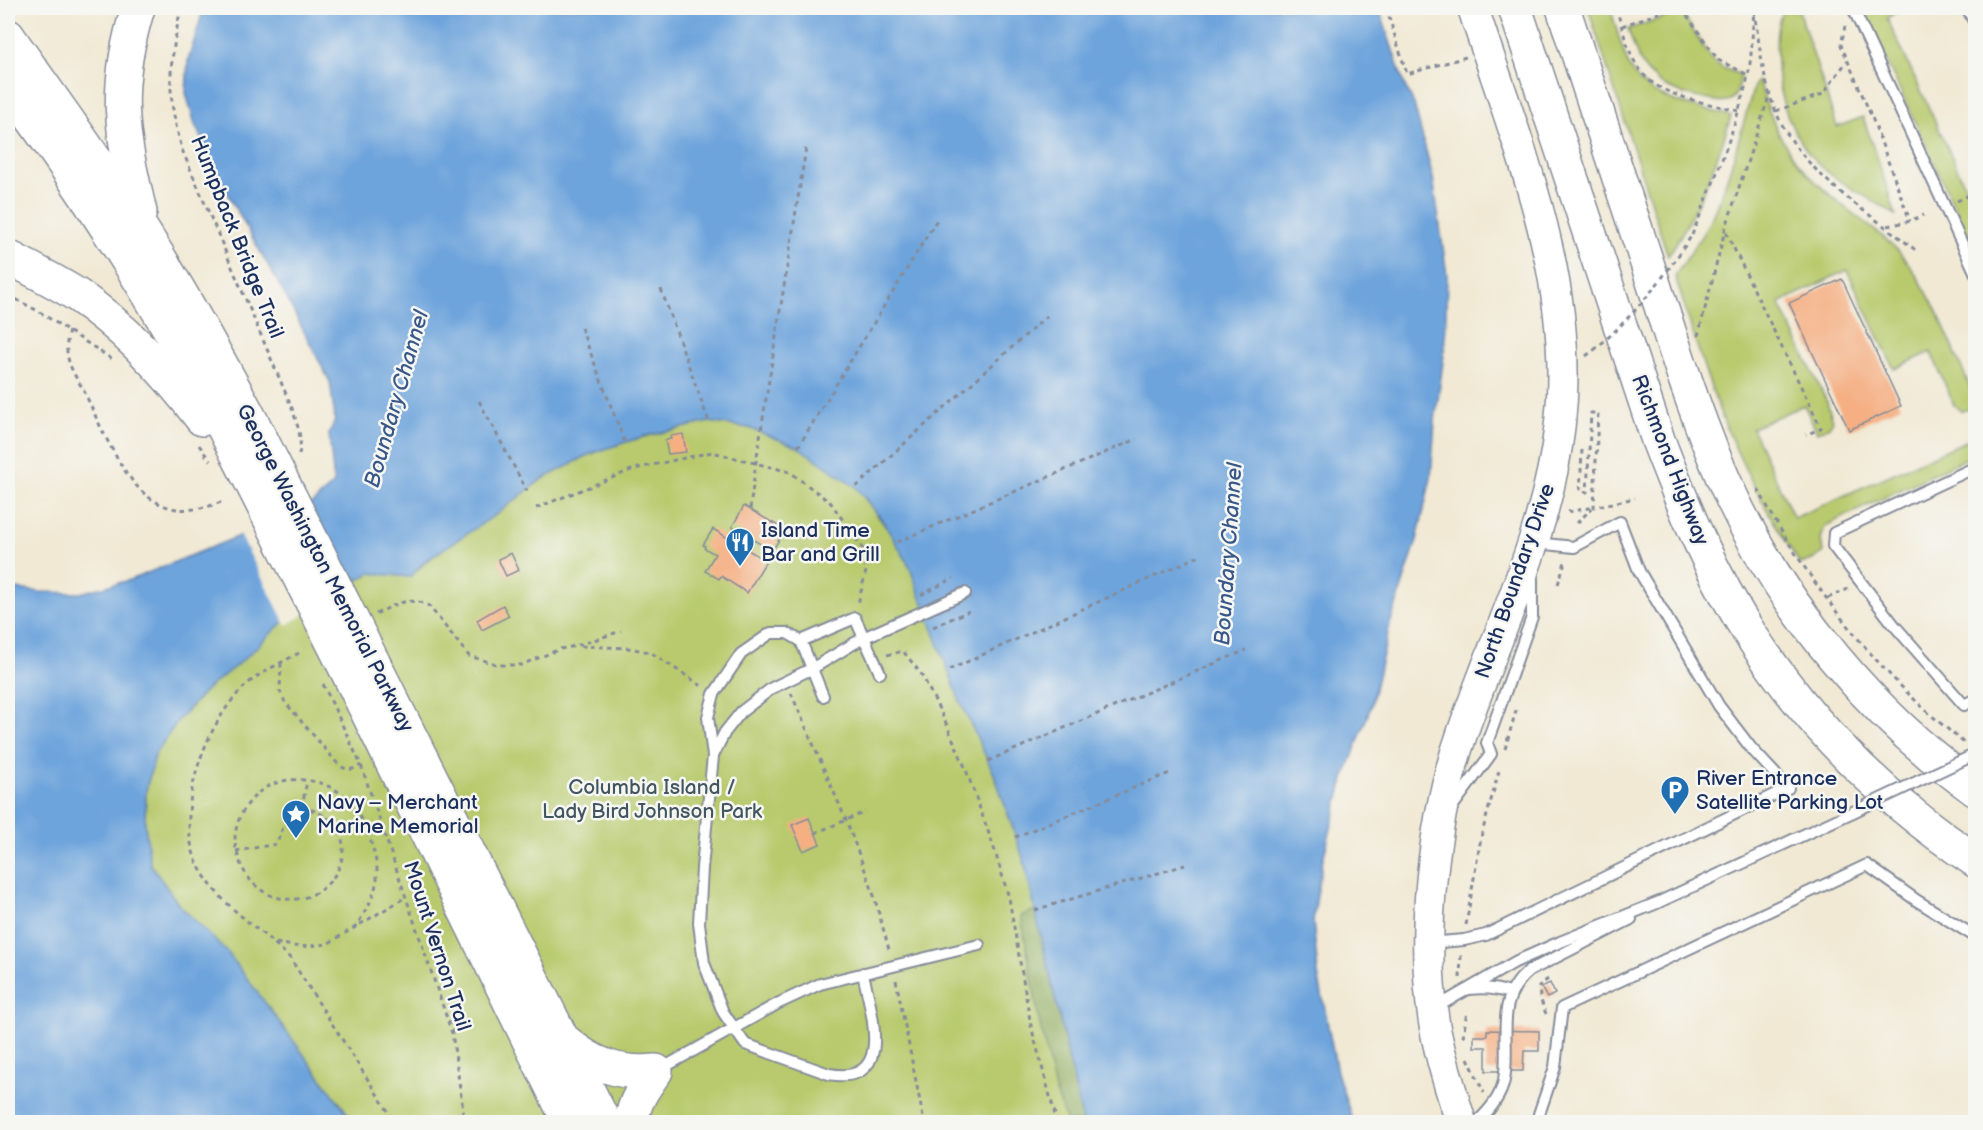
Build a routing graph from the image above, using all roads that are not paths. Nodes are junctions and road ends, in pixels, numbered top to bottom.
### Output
1 (138, 8) edge
2 (1473, 8) edge
3 (1515, 8) edge
4 (1563, 8) edge
5 (1853, 8) edge
6 (1967, 8) edge
7 (1976, 25) edge
8 (8, 36) edge
9 (8, 85) edge
10 (145, 234) junction
11 (8, 257) edge
12 (1976, 274) edge
13 (235, 451) junction
14 (1976, 467) edge
15 (1533, 543) junction
16 (965, 593) dead end
17 (863, 638) junction
18 (801, 641) junction
19 (813, 668) junction
20 (347, 671) junction
21 (880, 674) dead end
22 (824, 696) dead end
23 (1976, 699) edge
24 (712, 756) junction
25 (1974, 779) edge
26 (1976, 861) edge
27 (1657, 903) junction
28 (1976, 937) edge
29 (1429, 944) junction
30 (979, 945) dead end
31 (863, 972) junction
32 (1462, 991) junction
33 (1510, 993) junction
34 (1433, 1010) junction
35 (734, 1029) junction
36 (560, 1036) junction
37 (656, 1071) junction
38 (569, 1122) edge
39 (604, 1122) edge
40 (631, 1122) edge
41 (1461, 1122) edge
42 (1477, 1122) edge
43 (1539, 1122) edge

1 - 10 highway
2 - 15 street, North Boundary Drive
3 - 26 highway, Richmond Highway
4 - 25 highway, Richmond Highway
5 - 12 lane
6 - 7 lane
8 - 10 highway, George Washington Memorial Parkway
9 - 13 highway, George Washington Memorial Parkway
10 - 13 highway, George Washington Memorial Parkway
11 - 13 highway
13 - 20 highway, George Washington Memorial Parkway, bridge
14 - 23 lane
15 - 29 street, North Boundary Drive
15 - 29 lane
16 - 17 lane
17 - 18 lane
17 - 19 lane
17 - 21 lane
18 - 19 lane
18 - 24 lane
19 - 22 lane
19 - 24 lane
20 - 36 highway, George Washington Memorial Parkway
20 - 38 highway, George Washington Memorial Parkway
24 - 35 lane
25 - 27 lane, bridge
27 - 32 lane
27 - 33 lane
28 - 43 lane
29 - 34 street, North Boundary Drive
30 - 31 lane
31 - 35 lane
31 - 35 lane
32 - 33 lane
32 - 34 lane
33 - 42 lane
34 - 41 street, North Boundary Drive
35 - 37 lane
36 - 37 highway
36 - 39 highway, George Washington Memorial Parkway
37 - 40 highway

